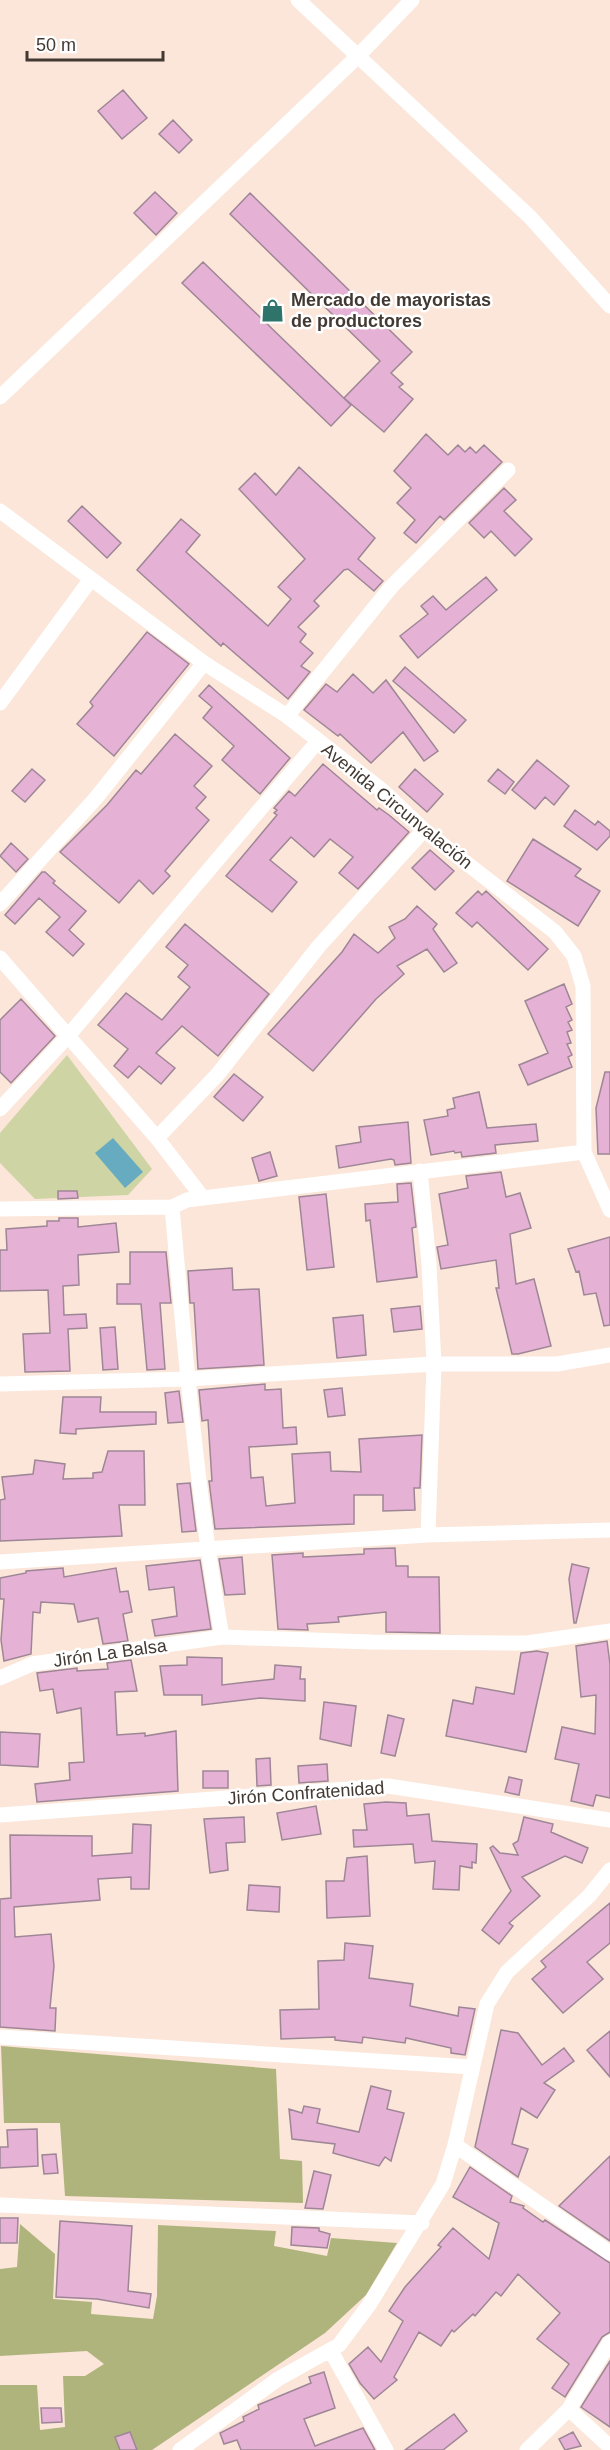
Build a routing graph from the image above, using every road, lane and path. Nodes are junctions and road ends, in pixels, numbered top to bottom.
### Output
1 (298, 0) edge
2 (412, 0) edge
3 (357, 57) junction
4 (610, 306) edge
5 (0, 397) edge
6 (508, 470) dead end
7 (0, 511) edge
8 (91, 579) junction
9 (204, 663) junction
10 (0, 703) edge
11 (287, 716) junction
12 (318, 741) junction
13 (424, 830) junction
14 (0, 904) edge
15 (0, 958) edge
16 (68, 1036) junction
17 (0, 1109) edge
18 (157, 1138) junction
19 (584, 1152) junction
20 (420, 1171) junction
21 (202, 1198) junction
22 (172, 1207) junction
23 (0, 1209) edge
24 (610, 1210) edge
25 (610, 1355) edge
26 (434, 1364) junction
27 (187, 1379) junction
28 (0, 1384) edge
29 (610, 1530) edge
30 (428, 1535) junction
31 (207, 1549) junction
32 (0, 1562) edge
33 (610, 1631) edge
34 (222, 1637) junction
35 (0, 1678) edge
36 (0, 1815) edge
37 (610, 1820) edge
38 (610, 1870) edge
39 (0, 2037) edge
40 (472, 2067) junction
41 (455, 2145) junction
42 (0, 2205) edge
43 (422, 2223) junction
44 (610, 2253) edge
45 (610, 2342) edge
46 (332, 2351) junction
47 (569, 2409) junction
48 (610, 2447) edge
49 (180, 2450) edge
50 (386, 2450) edge
51 (527, 2450) edge

1 - 3 street
2 - 3 street
3 - 4 street
3 - 5 street
6 - 11 street
7 - 8 street, Avenida Circunvalación
8 - 9 street, Avenida Circunvalación
8 - 10 street
9 - 11 street, Avenida Circunvalación
9 - 14 street
11 - 12 street, Avenida Circunvalación
12 - 13 street, Avenida Circunvalación
12 - 16 street
13 - 18 street
13 - 19 street, Avenida Circunvalación
15 - 16 street
16 - 17 street
16 - 18 street
18 - 21 street
19 - 20 street
19 - 24 street, Avenida Circunvalación
20 - 21 street
20 - 26 street
21 - 22 street
22 - 23 street
22 - 27 street
25 - 26 street
26 - 27 street
26 - 30 street
27 - 28 street
27 - 31 street
29 - 30 street
30 - 31 street
31 - 32 street
31 - 34 street
33 - 34 street, Jirón La Balsa
34 - 35 street, Jirón La Balsa
36 - 37 street, Jirón Confratenidad
38 - 40 street
39 - 40 street
40 - 41 street
41 - 43 street
41 - 44 street
42 - 43 street
43 - 46 street
45 - 47 street
46 - 49 street
46 - 50 street
47 - 48 street
47 - 51 street

